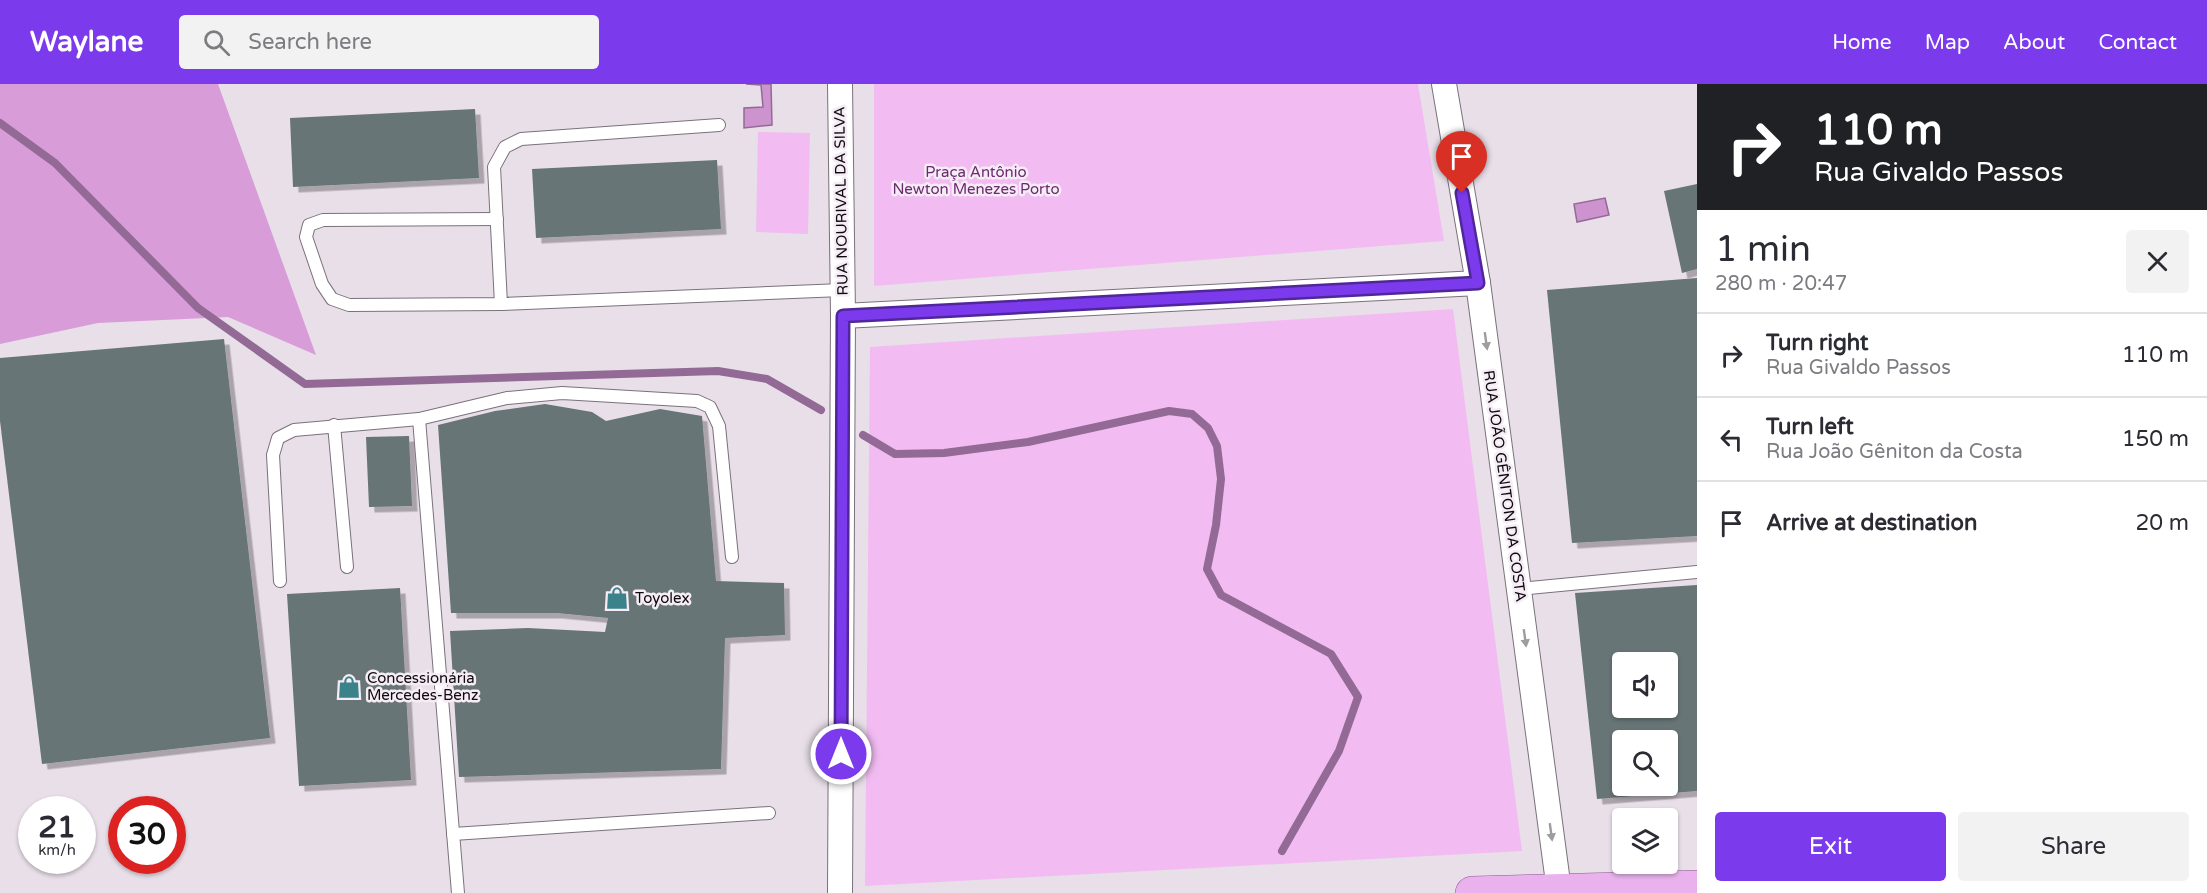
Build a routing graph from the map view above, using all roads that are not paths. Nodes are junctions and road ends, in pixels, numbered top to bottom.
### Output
1 (840, 84) edge
2 (1444, 84) edge
3 (719, 125) dead end
4 (497, 219) junction
5 (1478, 283) junction
6 (842, 290) junction
7 (501, 304) junction
8 (843, 316) junction
9 (419, 419) junction
10 (334, 425) junction
11 (732, 557) dead end
12 (347, 567) dead end
13 (1697, 572) edge
14 (280, 581) dead end
15 (1519, 590) junction
16 (769, 813) dead end
17 (453, 834) junction
18 (1697, 887) edge
19 (1545, 892) edge
20 (458, 893) edge
21 (840, 893) edge
22 (1472, 893) edge

1 - 6 street, RUA NOURIVAL DA SILVA
2 - 5 street, RUA JOÃO GÊNITON DA COSTA
3 - 4 lane
4 - 7 lane
4 - 7 lane
5 - 8 street
5 -> 15 street, RUA JOÃO GÊNITON DA COSTA
6 - 7 lane
6 - 8 street, RUA NOURIVAL DA SILVA
8 - 21 street, RUA NOURIVAL DA SILVA
9 - 10 lane
9 - 11 lane
9 - 17 lane
10 - 12 lane
10 - 14 lane
13 - 15 lane
15 -> 19 street, RUA JOÃO GÊNITON DA COSTA
16 - 17 lane
17 - 20 lane
18 - 19 main road
19 - 22 main road

